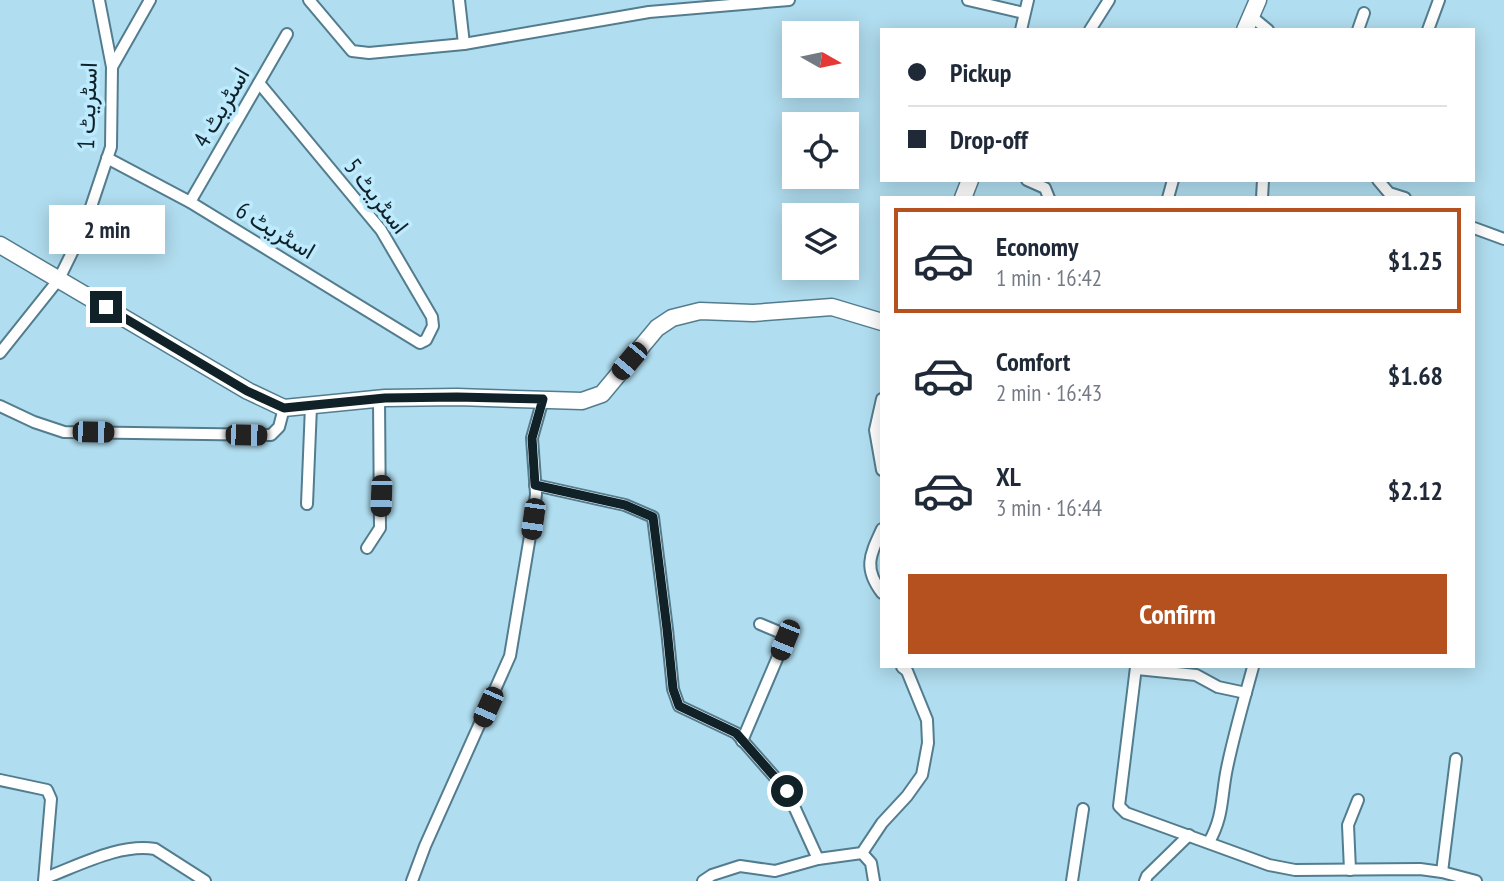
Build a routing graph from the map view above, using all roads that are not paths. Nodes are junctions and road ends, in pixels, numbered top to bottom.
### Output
1 (99, 0) edge
2 (150, 0) edge
3 (309, 0) edge
4 (459, 0) edge
5 (647, 0) edge
6 (789, 0) edge
7 (968, 0) edge
8 (1028, 0) edge
9 (1109, 0) edge
10 (1258, 0) edge
11 (1439, 0) edge
12 (649, 12) junction
13 (1024, 13) junction
14 (1364, 13) dead end
15 (1248, 23) edge
16 (1021, 28) edge
17 (1091, 28) edge
18 (1359, 28) edge
19 (1429, 28) edge
20 (287, 34) dead end
21 (464, 44) junction
22 (112, 67) junction
23 (259, 83) junction
24 (107, 158) junction
25 (1032, 182) edge
26 (1379, 189) edge
27 (1048, 196) edge
28 (1399, 196) edge
29 (190, 202) junction
30 (1475, 228) edge
31 (1504, 239) edge
32 (0, 245) edge
33 (58, 279) junction
34 (880, 322) edge
35 (420, 343) joint
36 (0, 353) edge
37 (379, 399) junction
38 (543, 399) junction
39 (0, 406) edge
40 (311, 406) junction
41 (284, 408) junction
42 (880, 409) edge
43 (880, 459) edge
44 (535, 485) junction
45 (307, 504) dead end
46 (880, 533) edge
47 (367, 548) dead end
48 (880, 590) edge
49 (760, 624) dead end
50 (903, 668) edge
51 (1136, 668) edge
52 (1253, 668) edge
53 (1246, 693) junction
54 (742, 741) junction
55 (1456, 759) dead end
56 (0, 780) edge
57 (1358, 800) dead end
58 (1083, 809) dead end
59 (1189, 835) junction
60 (1209, 842) junction
61 (862, 853) junction
62 (818, 859) junction
63 (1350, 870) junction
64 (1442, 872) junction
65 (45, 879) edge
66 (205, 881) edge
67 (412, 881) edge
68 (703, 881) edge
69 (874, 881) edge
70 (1072, 881) edge
71 (1145, 881) edge
72 (1476, 881) edge

1 - 22 street, اسٹریٹ 1
2 - 22 street
3 - 21 street
4 - 21 street
5 - 12 street
6 - 12 street
7 - 13 street
8 - 13 street
9 - 17 street
10 - 15 street
11 - 19 street
12 - 21 street
13 - 16 street
14 - 18 street
20 - 23 street, اسٹریٹ 4
22 - 24 street, اسٹریٹ 1
23 - 29 street, اسٹریٹ 4
23 - 35 street, اسٹریٹ 5
24 - 29 street, اسٹریٹ 6
24 - 33 street, اسٹریٹ 1
25 - 27 street
26 - 28 street
29 - 35 street, اسٹریٹ 6
30 - 31 street
32 - 33 street
33 - 36 street, اسٹریٹ 1
33 - 41 street
34 - 38 street
37 - 38 street
37 - 40 street
37 - 47 street
38 - 44 street
39 - 41 street
40 - 41 street
40 - 45 street
42 - 43 street
44 - 54 street
44 - 67 street
46 - 48 street
49 - 54 street
50 - 61 street
51 - 53 street
51 - 59 street
52 - 53 street
53 - 60 street
54 - 62 street
55 - 64 street
56 - 65 street
57 - 63 street
58 - 70 street
59 - 60 street
59 - 71 street
60 - 63 street
61 - 62 street
61 - 69 street
62 - 68 street
63 - 64 street
64 - 72 street
65 - 66 street

